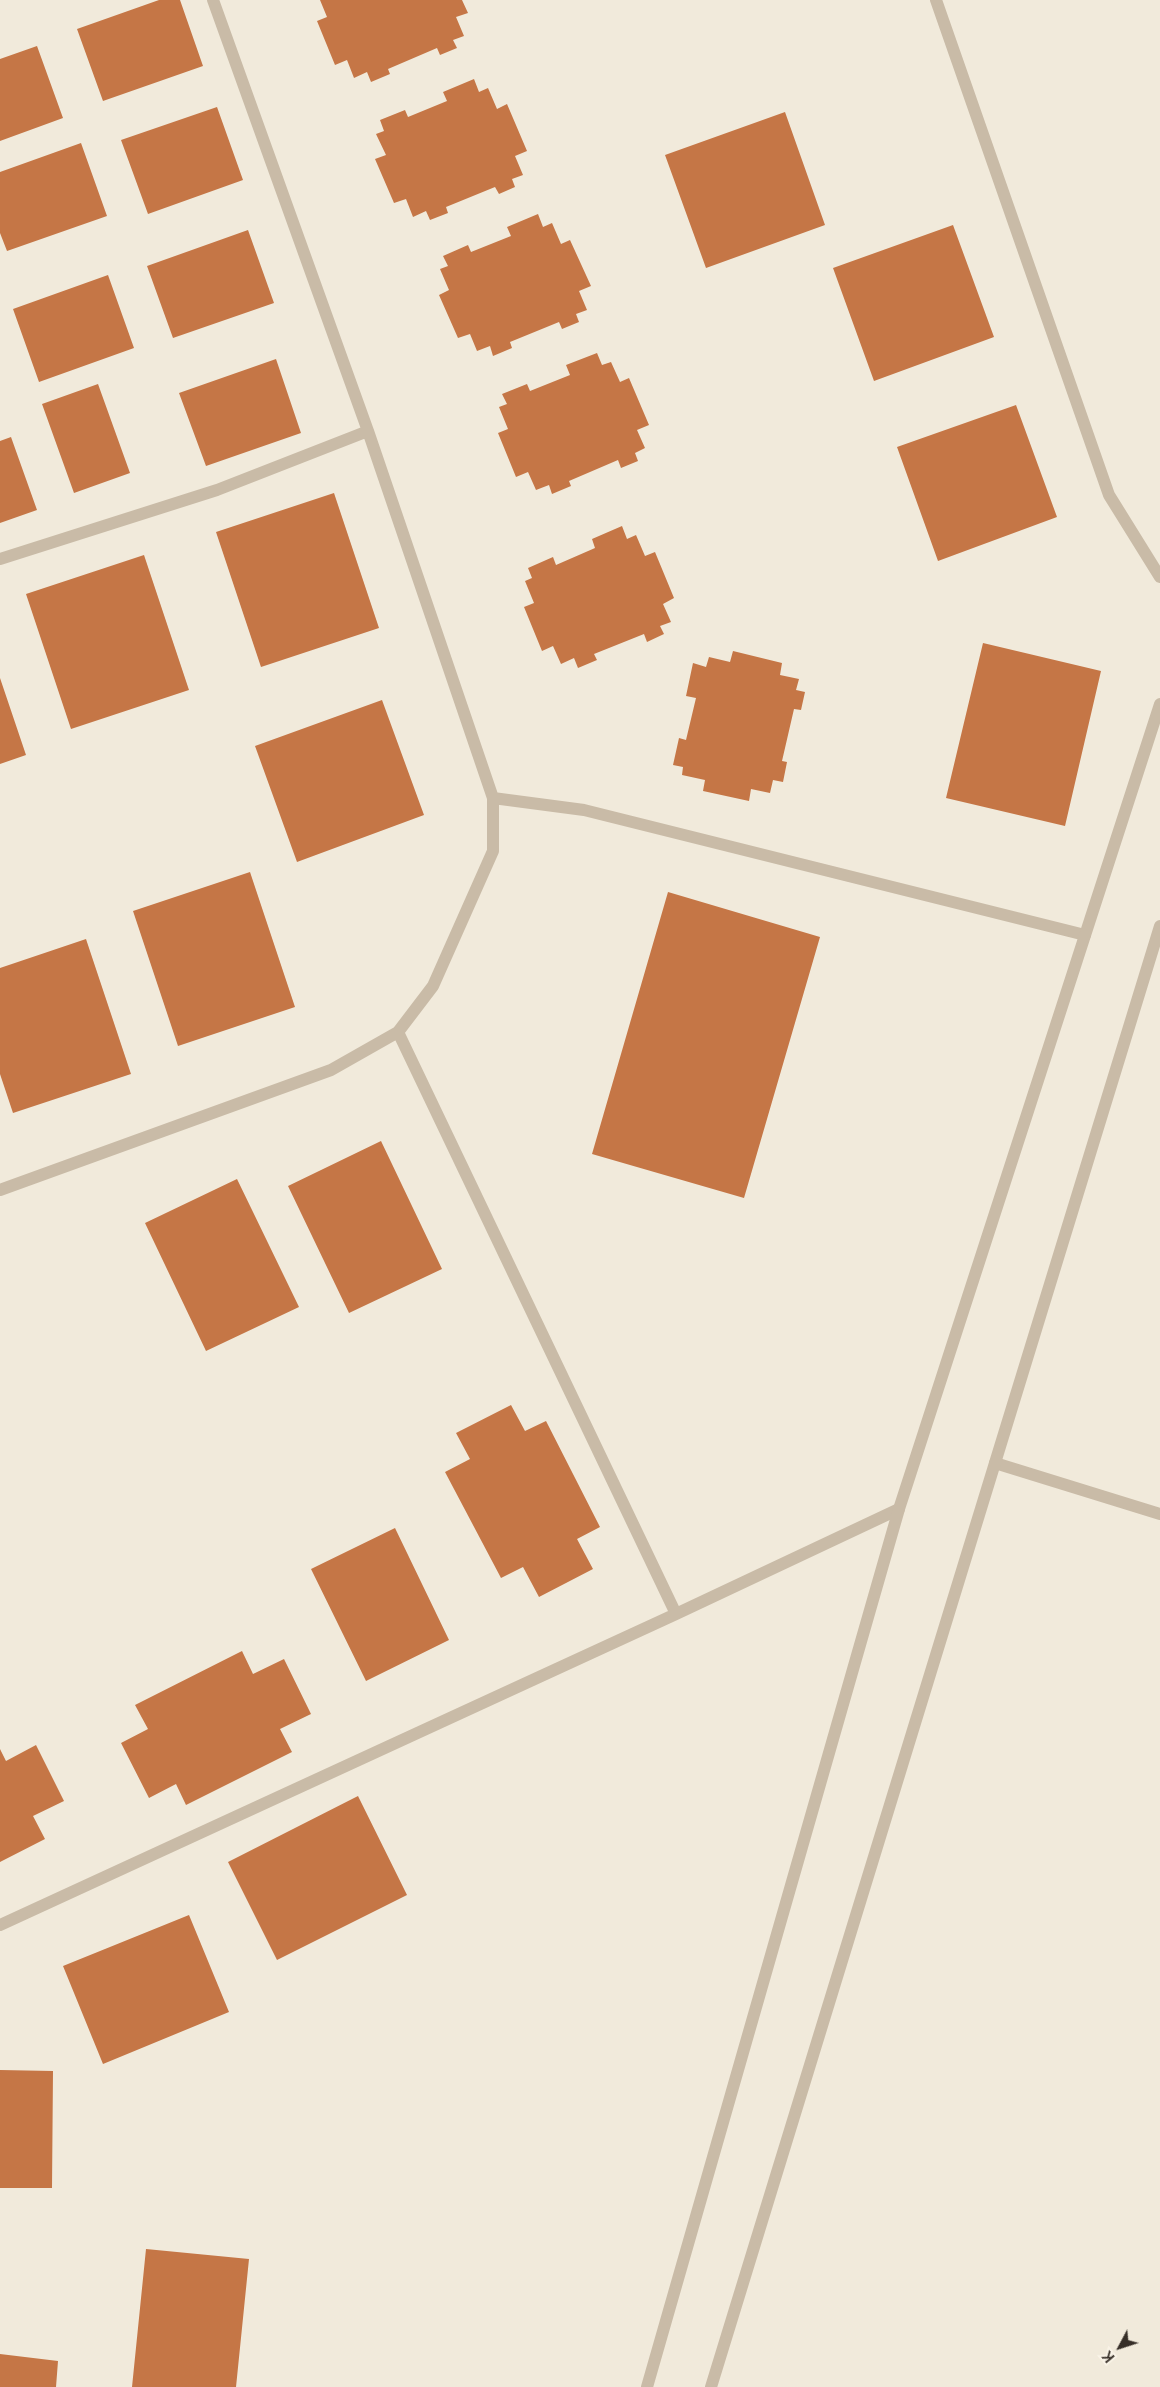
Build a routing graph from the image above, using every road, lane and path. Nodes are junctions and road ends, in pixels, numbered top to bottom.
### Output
1 (213, 0) edge
2 (936, 0) edge
3 (368, 431) junction
4 (0, 559) edge
5 (1160, 577) edge
6 (1160, 704) edge
7 (493, 798) junction
8 (1160, 926) edge
9 (1085, 935) junction
10 (398, 1032) junction
11 (0, 1190) edge
12 (995, 1463) junction
13 (899, 1509) junction
14 (1160, 1514) edge
15 (676, 1614) junction
16 (0, 1925) edge
17 (647, 2387) edge
18 (711, 2387) edge

1 - 3 street
2 - 5 street
3 - 4 street
3 - 7 street
6 - 9 street
7 - 9 street
7 - 10 street
8 - 12 street
9 - 13 street
10 - 11 street
10 - 15 street
12 - 14 street
12 - 18 street
13 - 15 street
13 - 17 street
15 - 16 street

